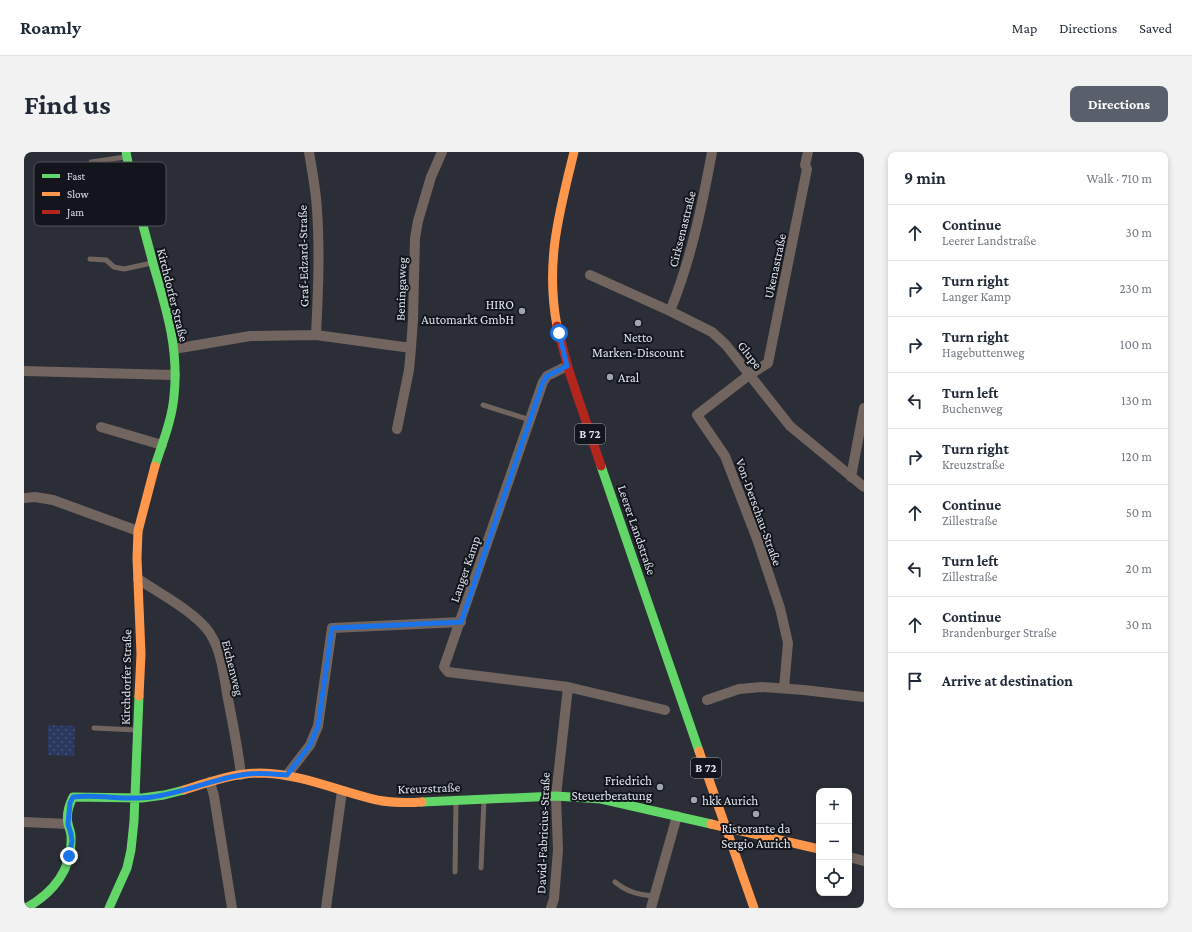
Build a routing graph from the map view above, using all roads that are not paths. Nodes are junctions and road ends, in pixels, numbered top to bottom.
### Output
1 (309, 152) edge
2 (442, 152) edge
3 (574, 152) edge
4 (712, 152) edge
5 (808, 152) edge
6 (126, 154) edge
7 (91, 162) edge
8 (143, 226) edge
9 (90, 259) dead end
10 (153, 263) junction
11 (590, 275) dead end
12 (670, 311) junction
13 (316, 335) junction
14 (411, 348) junction
15 (174, 349) junction
16 (567, 366) junction
17 (24, 371) edge
18 (175, 374) junction
19 (749, 375) junction
20 (483, 405) dead end
21 (864, 408) edge
22 (530, 420) junction
23 (101, 427) dead end
24 (397, 429) dead end
25 (162, 445) junction
26 (851, 477) junction
27 (864, 487) edge
28 (24, 498) edge
29 (138, 531) junction
30 (138, 580) junction
31 (461, 622) junction
32 (568, 687) junction
33 (784, 688) junction
34 (864, 697) edge
35 (707, 700) dead end
36 (665, 710) dead end
37 (94, 728) dead end
38 (138, 730) junction
39 (241, 775) junction
40 (287, 775) junction
41 (210, 782) junction
42 (342, 791) junction
43 (556, 796) junction
44 (135, 799) junction
45 (484, 799) junction
46 (456, 800) junction
47 (677, 816) junction
48 (24, 822) edge
49 (68, 824) junction
50 (727, 828) junction
51 (816, 848) edge
52 (852, 858) edge
53 (864, 861) edge
54 (481, 868) dead end
55 (455, 872) dead end
56 (614, 882) dead end
57 (655, 896) junction
58 (26, 908) edge
59 (109, 908) edge
60 (232, 908) edge
61 (326, 908) edge
62 (551, 908) edge
63 (651, 908) edge
64 (754, 908) edge

1 - 13 street, Graf-Edzard-Straße
2 - 14 street, Beningaweg
3 - 16 street, Leerer Landstraße / B 72
4 - 12 street, Cirksenastraße
5 - 19 street, Ukenastraße
6 - 7 lane
8 - 10 street, Kirchdorfer Straße
9 - 10 lane
10 - 15 street, Kirchdorfer Straße
11 - 12 street, Glupe
12 - 19 street, Glupe
13 - 14 street
13 - 15 street
14 - 24 street, Beningaweg
15 - 18 street, Kirchdorfer Straße
16 - 22 street, Langer Kamp
16 - 50 street, Leerer Landstraße / B 72
17 - 18 street
18 - 25 street, Kirchdorfer Straße
19 - 26 street, Glupe
19 - 33 street, Von-Derschau-Straße
20 - 22 lane
21 - 26 street
22 - 31 street, Langer Kamp
23 - 25 street
25 - 29 street, Kirchdorfer Straße
26 - 27 street, Glupe
28 - 29 street
29 - 30 street, Kirchdorfer Straße
30 - 38 street, Kirchdorfer Straße
30 - 39 street, Eichenweg
31 - 32 street, Langer Kamp
31 - 40 street
32 - 36 street, Langer Kamp
32 - 43 street, David-Fabricius-Straße
33 - 34 street
33 - 35 street
37 - 38 lane
38 - 44 street, Kirchdorfer Straße
39 - 40 street, Kreuzstraße
39 - 41 street, Kreuzstraße
40 - 42 street, Kreuzstraße
41 - 44 street, Kreuzstraße
41 - 60 street
42 - 46 street, Kreuzstraße
42 - 61 street
43 - 45 street, Kreuzstraße
43 - 47 street, Kreuzstraße
43 - 62 street, David-Fabricius-Straße
44 - 49 street, Kreuzstraße
44 - 59 street, Kirchdorfer Straße
45 - 46 street, Kreuzstraße
45 - 54 lane
46 - 55 lane
47 - 50 street, Kreuzstraße
47 - 57 street
48 - 49 street
49 - 58 street
50 - 51 street, Kreuzstraße
50 - 64 street, Leerer Landstraße / B 72
52 - 53 street
56 - 57 lane
57 - 63 street

